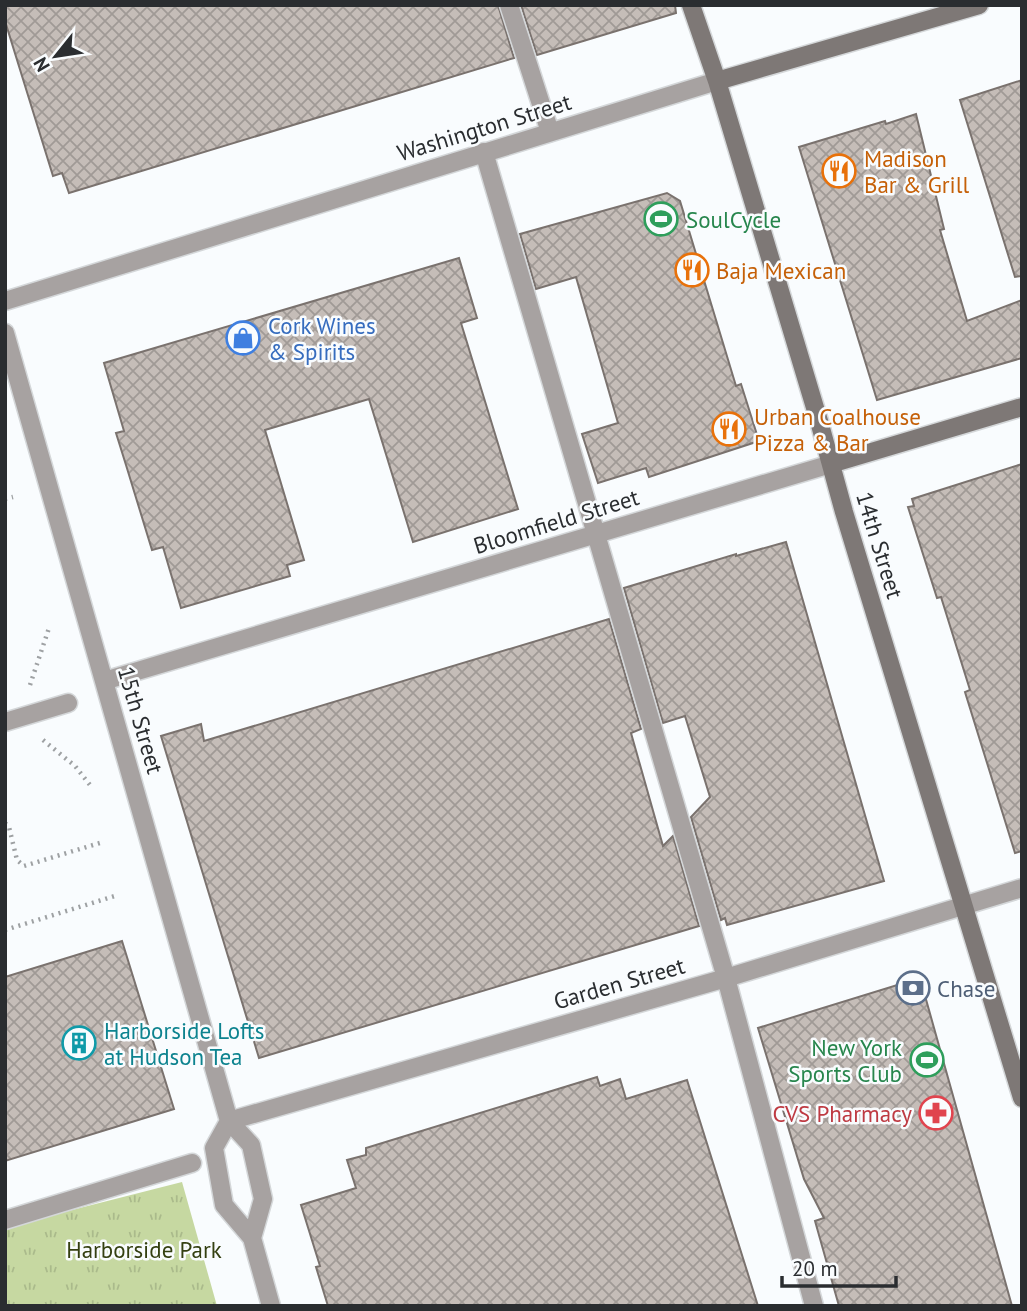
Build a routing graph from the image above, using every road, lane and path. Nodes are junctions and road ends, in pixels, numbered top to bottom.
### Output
1 (509, 5) edge
2 (691, 5) edge
3 (979, 5) edge
4 (717, 81) junction
5 (550, 132) junction
6 (484, 152) junction
7 (5, 301) edge
8 (5, 333) edge
9 (1022, 407) edge
10 (831, 464) junction
11 (13, 497) dead end
12 (5, 499) edge
13 (596, 534) junction
14 (48, 628) dead end
15 (104, 681) junction
16 (68, 703) dead end
17 (9, 721) edge
18 (90, 785) dead end
19 (5, 823) edge
20 (103, 842) dead end
21 (1022, 888) edge
22 (118, 895) dead end
23 (964, 905) junction
24 (5, 929) edge
25 (726, 978) junction
26 (1022, 1098) edge
27 (229, 1121) junction
28 (192, 1163) dead end
29 (5, 1220) edge
30 (252, 1238) junction
31 (271, 1306) edge
32 (814, 1306) edge

1 - 5 street
2 - 4 main road, 14th Street
3 - 4 main road, Washington Street
4 - 5 street, Washington Street
4 - 10 main road, 14th Street
5 - 6 street, Washington Street
6 - 7 street, Washington Street
6 - 13 street
8 - 15 street, 15th Street
9 - 10 main road, Bloomfield Street
10 - 13 street, Bloomfield Street
10 - 23 main road, 14th Street
11 - 12 path
13 - 15 street, Bloomfield Street
13 - 25 street
14 - 17 path
15 - 27 street, 15th Street
16 - 17 street
17 - 18 path
19 - 20 path
21 - 23 street, Garden Street
22 - 24 path
23 - 25 street, Garden Street
23 - 26 main road, 14th Street
25 - 27 street, Garden Street
25 - 32 street
27 - 30 street, 15th Street
27 - 30 street
28 - 29 street
30 - 31 street

